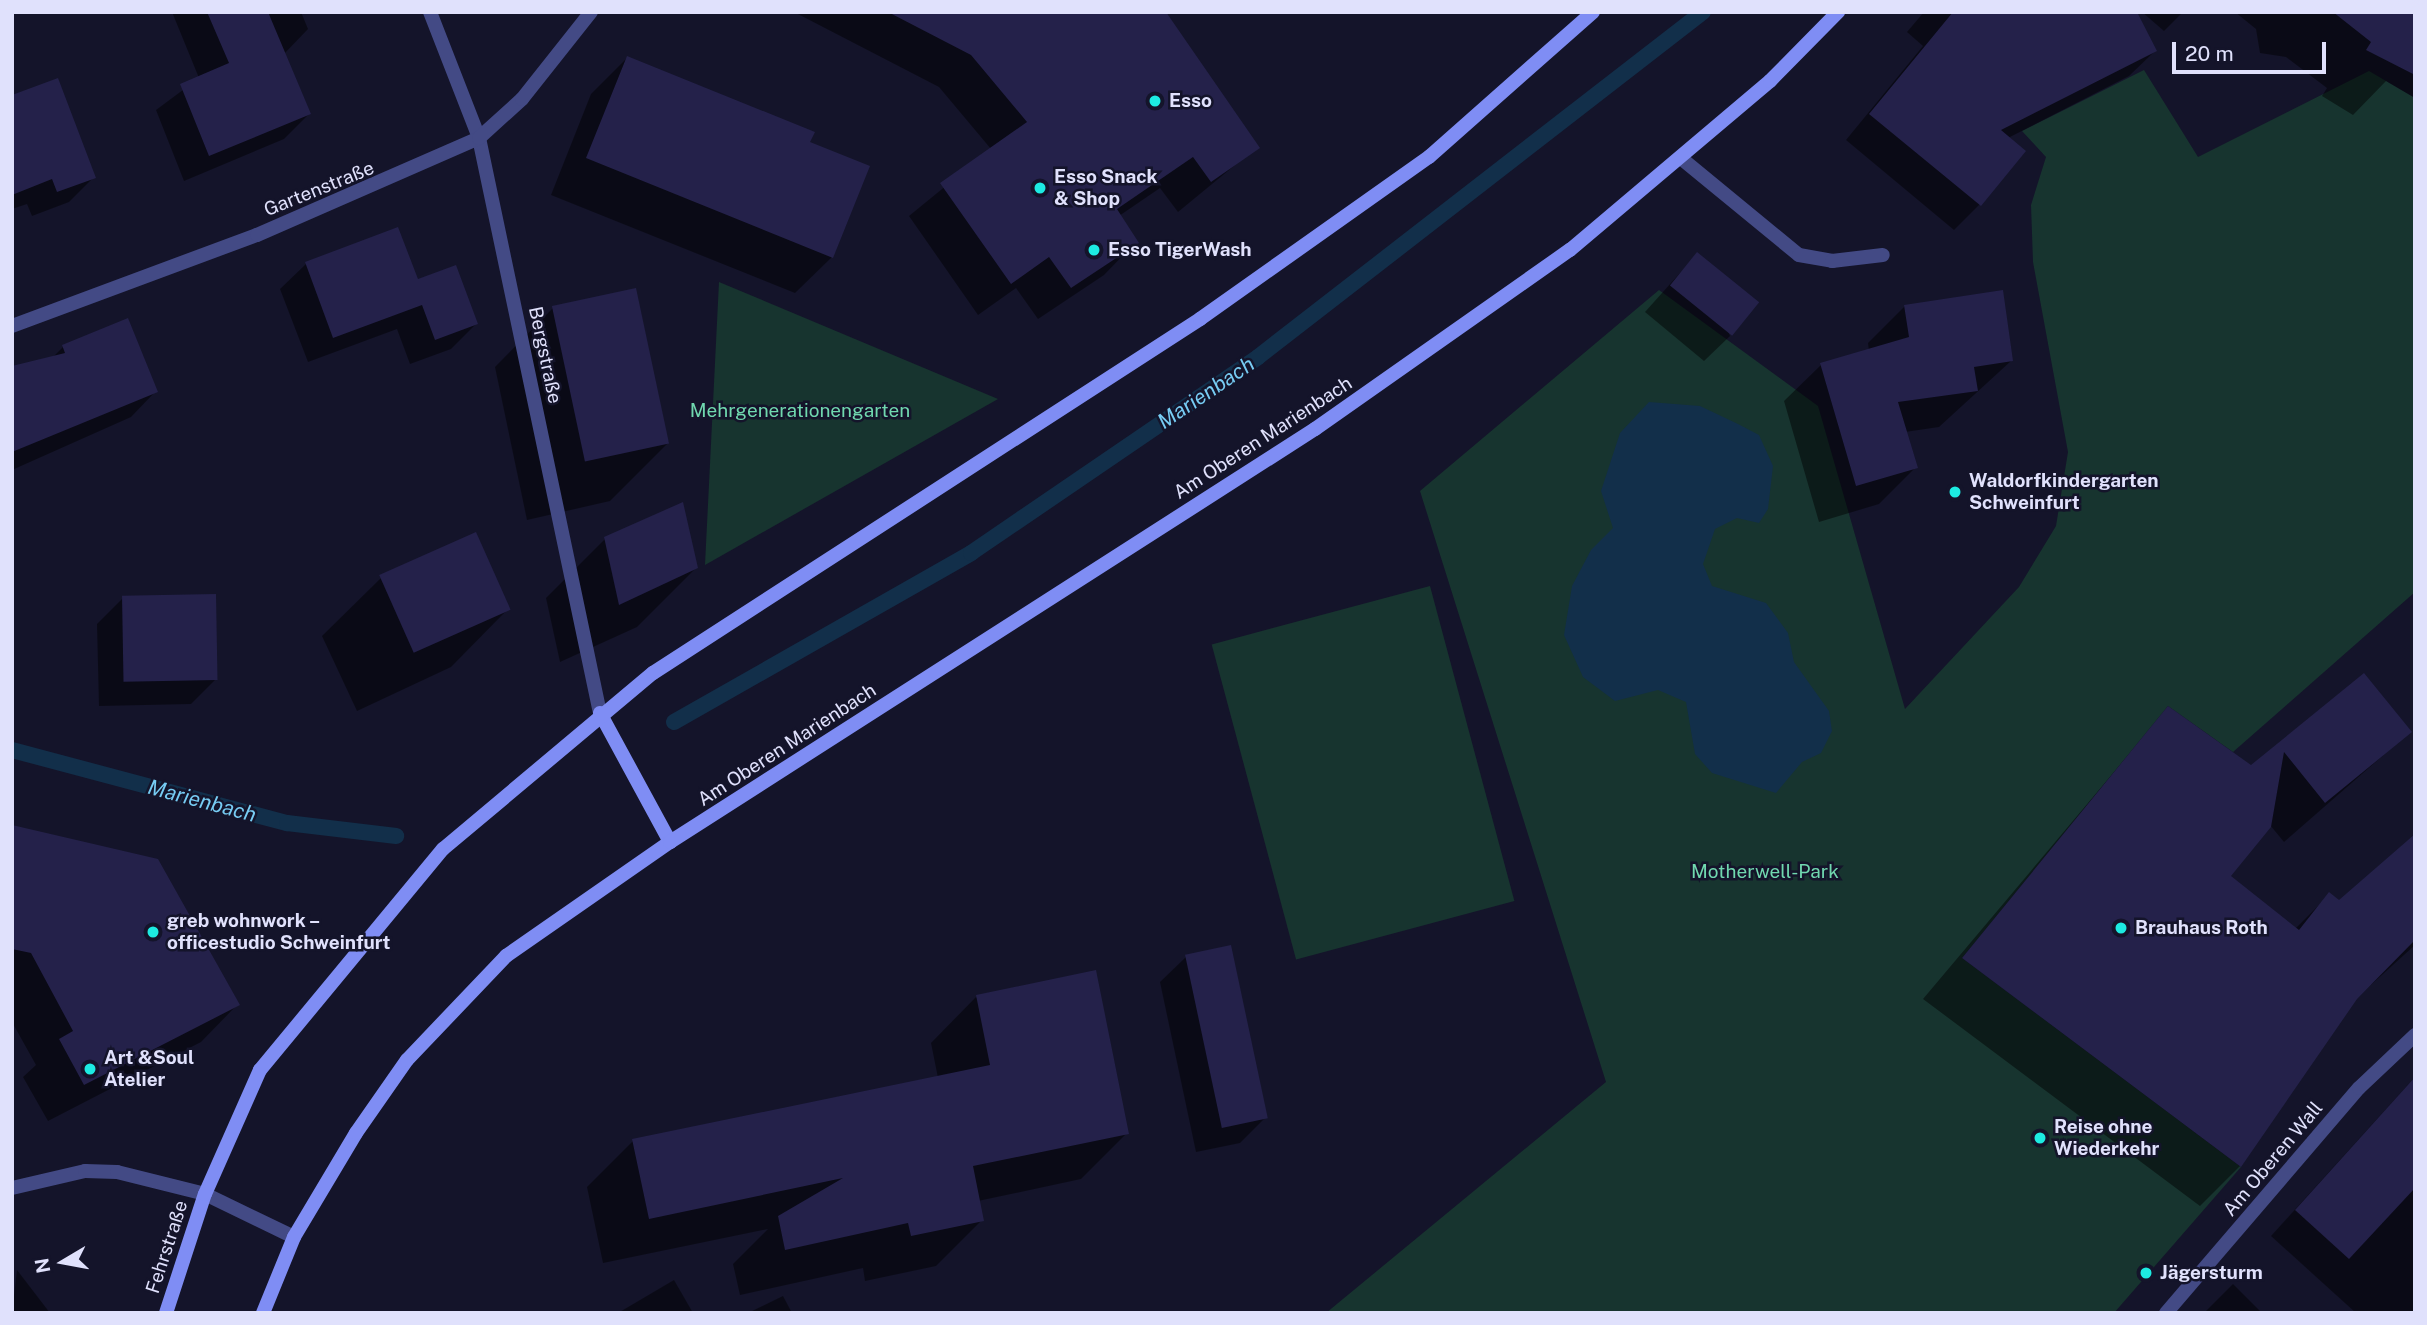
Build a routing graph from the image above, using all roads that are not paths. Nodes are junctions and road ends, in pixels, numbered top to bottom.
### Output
1 (430, 12) edge
2 (591, 12) edge
3 (1593, 12) edge
4 (1838, 12) edge
5 (479, 138) junction
6 (1682, 159) junction
7 (1883, 254) dead end
8 (12, 326) edge
9 (600, 713) junction
10 (670, 842) junction
11 (2415, 1035) edge
12 (12, 1188) edge
13 (205, 1194) junction
14 (294, 1237) junction
15 (166, 1313) edge
16 (263, 1313) edge
17 (2166, 1313) edge

1 - 5 street, Bergstraße
2 - 5 street, Gartenstraße
3 - 9 main road
4 - 6 main road, Am Oberen Marienbach
5 - 8 street, Gartenstraße
5 - 9 street, Bergstraße
6 - 7 street
6 - 10 main road, Am Oberen Marienbach
9 - 10 main road
9 - 13 main road
10 - 14 main road, Am Oberen Marienbach
11 - 17 street, Am Oberen Wall
12 - 13 street
13 - 14 street
13 - 15 main road, Fehrstraße
14 - 16 main road

